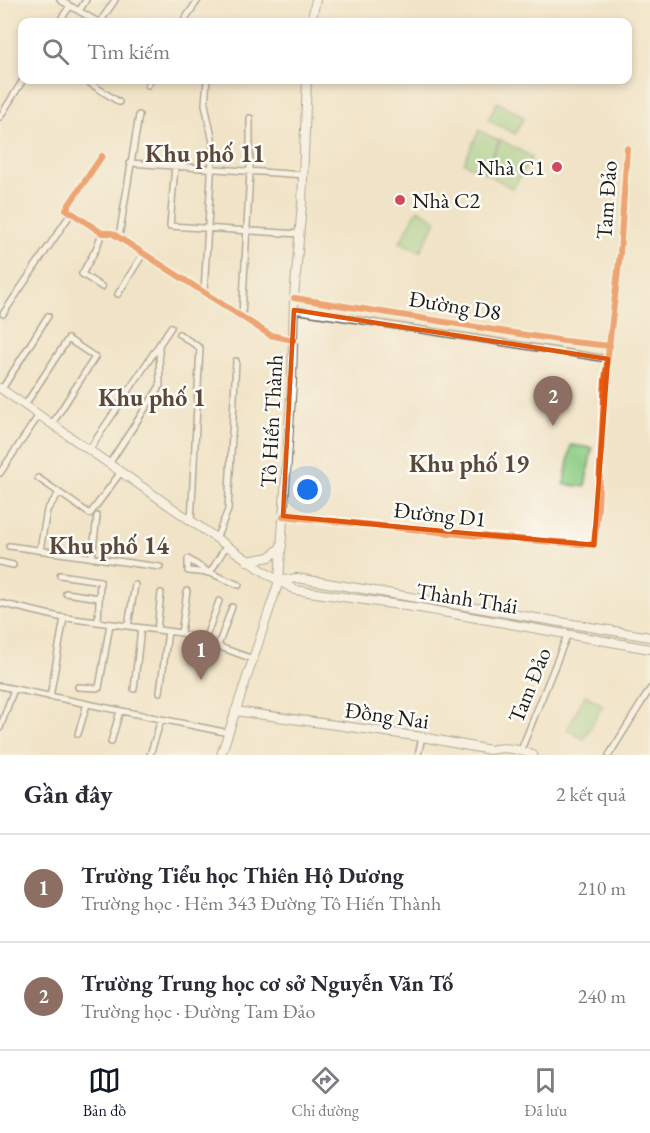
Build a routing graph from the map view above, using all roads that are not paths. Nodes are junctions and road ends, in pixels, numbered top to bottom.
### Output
1 (60, 0) edge
2 (86, 0) edge
3 (114, 0) edge
4 (198, 0) edge
5 (316, 0) edge
6 (70, 6) junction
7 (79, 11) junction
8 (62, 18) edge
9 (92, 18) edge
10 (102, 18) edge
11 (186, 18) edge
12 (312, 18) edge
13 (21, 84) edge
14 (91, 84) edge
15 (207, 84) edge
16 (307, 84) edge
17 (119, 102) dead end
18 (139, 115) dead end
19 (0, 117) edge
20 (250, 118) dead end
21 (627, 148) dead end
22 (102, 156) dead end
23 (130, 163) junction
24 (174, 166) junction
25 (211, 168) junction
26 (250, 171) junction
27 (304, 175) junction
28 (69, 210) junction
29 (208, 228) junction
30 (247, 230) junction
31 (102, 233) junction
32 (300, 234) junction
33 (119, 237) junction
34 (143, 254) junction
35 (102, 287) dead end
36 (204, 292) junction
37 (118, 294) dead end
38 (294, 298) junction
39 (294, 310) junction
40 (3, 314) dead end
41 (48, 316) dead end
42 (242, 317) junction
43 (460, 324) junction
44 (171, 327) dead end
45 (179, 334) dead end
46 (459, 335) junction
47 (293, 340) junction
48 (564, 341) junction
49 (159, 345) junction
50 (610, 346) junction
51 (562, 351) junction
52 (608, 358) junction
53 (236, 361) dead end
54 (1, 389) edge
55 (25, 405) junction
56 (39, 415) junction
57 (52, 424) junction
58 (89, 450) junction
59 (0, 457) edge
60 (7, 462) junction
61 (109, 464) junction
62 (121, 472) junction
63 (0, 473) edge
64 (38, 478) dead end
65 (59, 493) junction
66 (97, 516) dead end
67 (283, 516) junction
68 (191, 522) junction
69 (216, 539) junction
70 (594, 545) joint
71 (9, 546) dead end
72 (226, 546) junction
73 (282, 546) junction
74 (40, 550) junction
75 (92, 558) junction
76 (248, 561) junction
77 (0, 562) edge
78 (13, 565) dead end
79 (160, 567) dead end
80 (60, 575) dead end
81 (279, 580) junction
82 (135, 585) dead end
83 (239, 585) dead end
84 (187, 591) dead end
85 (66, 593) dead end
86 (161, 593) dead end
87 (99, 598) junction
88 (422, 598) junction
89 (219, 601) dead end
90 (0, 603) edge
91 (232, 608) dead end
92 (420, 608) junction
93 (64, 618) junction
94 (98, 622) junction
95 (571, 623) junction
96 (110, 624) junction
97 (128, 626) junction
98 (141, 628) junction
99 (157, 630) junction
100 (168, 632) junction
101 (181, 633) junction
102 (568, 633) junction
103 (650, 637) edge
104 (204, 642) junction
105 (218, 646) junction
106 (650, 649) edge
107 (253, 659) junction
108 (0, 686) edge
109 (78, 687) dead end
110 (14, 689) junction
111 (134, 689) dead end
112 (650, 689) edge
113 (160, 692) dead end
114 (50, 697) junction
115 (87, 705) junction
116 (120, 711) junction
117 (236, 711) junction
118 (161, 720) junction
119 (0, 728) edge
120 (229, 733) junction
121 (78, 734) dead end
122 (422, 737) junction
123 (111, 742) dead end
124 (521, 750) junction
125 (504, 752) edge
126 (150, 755) edge
127 (221, 755) edge
128 (418, 755) edge
129 (533, 755) edge
130 (609, 755) edge

1 - 6 street
2 - 7 street
3 - 10 street
4 - 11 street
5 - 12 main road
6 - 7 street
6 - 8 street
7 - 9 street
13 - 19 street
14 - 17 street
15 - 25 street
16 - 27 main road, Tô Hiến Thành
18 - 23 street
20 - 26 street
21 - 50 street, Tam Đảo
22 - 28 street
23 - 24 street
23 - 33 street
24 - 25 street
24 - 29 street
25 - 26 street
25 - 29 street
26 - 27 street
26 - 30 street
27 - 32 main road, Tô Hiến Thành
28 - 31 street
28 - 40 street
29 - 30 street
29 - 36 street
30 - 32 street
30 - 42 street
31 - 33 street
31 - 35 street
32 - 38 main road, Tô Hiến Thành
33 - 34 street
34 - 36 street
34 - 37 street
36 - 42 street
38 - 39 main road, Tô Hiến Thành
38 - 43 street, Đường D8
39 - 46 street, Đường D8
39 - 47 main road, Tô Hiến Thành
41 - 54 street
42 - 47 street
43 - 46 street
43 - 48 street, Đường D8
44 - 49 street
45 - 68 street
46 - 51 street, Đường D8
47 - 67 main road, Tô Hiến Thành
48 - 50 street, Đường D8
48 - 51 street
49 - 58 street
49 - 61 street
50 - 52 street, Tam Đảo
51 - 52 street, Đường D8
52 - 70 street, Tam Đảo
53 - 69 street
54 - 55 main road, Thành Thái
55 - 56 main road, Thành Thái
55 - 57 street
56 - 57 main road, Thành Thái
56 - 60 street
57 - 58 main road, Thành Thái
58 - 61 main road, Thành Thái
59 - 60 street
60 - 63 street
61 - 62 main road, Thành Thái
62 - 65 street
62 - 68 main road, Thành Thái
64 - 65 street
65 - 74 street
66 - 75 street
67 - 70 street, Đường D1
67 - 73 main road, Tô Hiến Thành
68 - 69 main road, Thành Thái
69 - 72 main road, Thành Thái
71 - 74 street
72 - 76 main road, Thành Thái
72 - 83 street
73 - 76 main road
73 - 81 main road, Tô Hiến Thành
74 - 75 street
75 - 79 street
76 - 81 main road, Thành Thái
77 - 78 street
80 - 87 street
81 - 88 main road, Thành Thái
81 - 92 main road, Thành Thái
81 - 107 main road, Tô Hiến Thành
82 - 97 street
84 - 101 street
85 - 87 street
86 - 99 street
87 - 94 street
88 - 92 main road
88 - 95 main road, Thành Thái
89 - 104 street
90 - 93 street
91 - 105 street
92 - 102 main road, Thành Thái
93 - 94 street
93 - 114 street
94 - 96 street
95 - 102 main road
95 - 103 main road, Thành Thái
96 - 97 street
96 - 109 street
97 - 98 street
98 - 99 street
98 - 111 street
99 - 100 street
100 - 101 street
100 - 113 street
101 - 104 street
102 - 106 main road, Thành Thái
102 - 124 street, Tam Đảo
104 - 105 street
105 - 107 street
107 - 117 main road, Tô Hiến Thành
108 - 110 street
110 - 114 street
110 - 119 street
112 - 130 street
114 - 115 street
115 - 116 street
115 - 121 street
116 - 118 street
116 - 123 street
117 - 120 main road, Tô Hiến Thành
117 - 122 main road, Đồng Nai
118 - 120 street
118 - 126 street
120 - 127 main road, Tô Hiến Thành
122 - 125 main road, Đồng Nai
122 - 128 street
124 - 125 main road, Đồng Nai
124 - 129 main road, Đồng Nai

